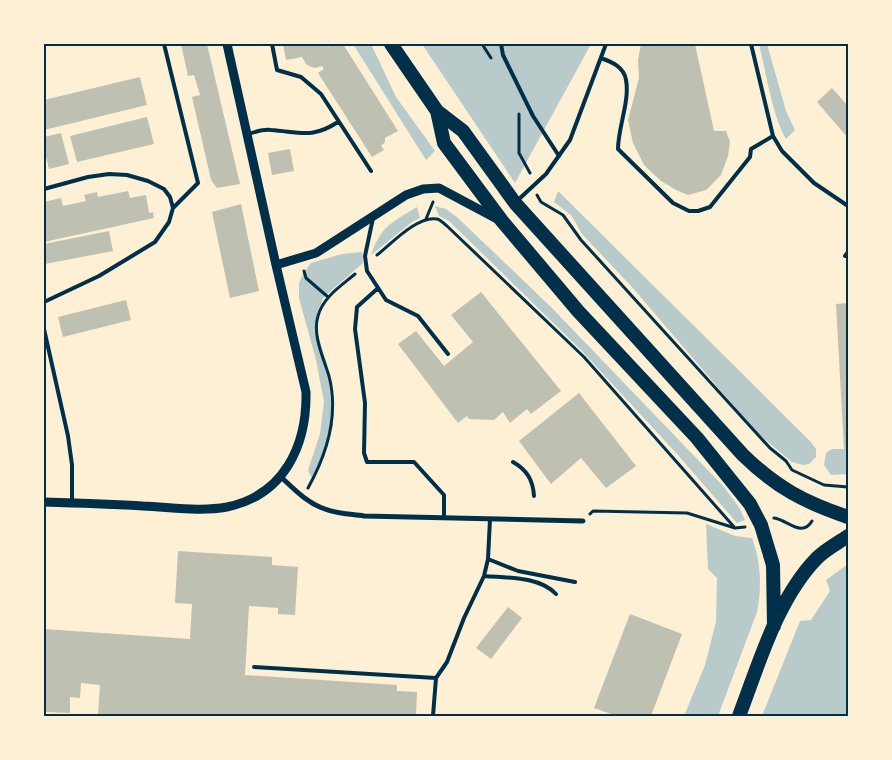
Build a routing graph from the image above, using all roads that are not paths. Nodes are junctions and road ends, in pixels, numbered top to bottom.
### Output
1 (164, 44) edge
2 (228, 44) edge
3 (272, 44) edge
4 (392, 44) edge
5 (501, 44) edge
6 (606, 44) edge
7 (750, 44) edge
8 (601, 58) junction
9 (437, 111) junction
10 (338, 122) junction
11 (248, 134) junction
12 (773, 136) junction
13 (559, 156) junction
14 (371, 172) dead end
15 (44, 189) edge
16 (514, 204) junction
17 (848, 206) edge
18 (173, 208) junction
19 (374, 216) junction
20 (502, 221) junction
21 (848, 252) edge
22 (845, 256) dead end
23 (276, 264) junction
24 (377, 289) junction
25 (44, 302) edge
26 (44, 330) edge
27 (448, 354) dead end
28 (513, 462) dead end
29 (280, 476) junction
30 (534, 496) dead end
31 (44, 502) edge
32 (72, 503) junction
33 (848, 517) edge
34 (444, 518) junction
35 (490, 519) junction
36 (584, 521) road end
37 (848, 536) edge
38 (488, 559) junction
39 (484, 576) junction
40 (575, 582) dead end
41 (556, 594) dead end
42 (774, 626) junction
43 (254, 667) dead end
44 (436, 678) junction
45 (433, 716) edge
46 (739, 716) edge

1 - 18 lane
2 - 11 street
3 - 10 lane
4 - 9 highway
5 - 13 lane
6 - 8 lane
7 - 12 lane
8 - 12 lane
8 - 13 lane
9 - 16 highway
9 - 20 highway
10 - 11 lane
10 - 14 lane
11 - 23 street
12 - 17 lane
13 - 16 lane
15 - 18 lane
16 - 33 highway
18 - 25 lane
19 - 20 street
19 - 23 street
19 - 24 lane
20 - 42 highway
21 - 22 lane
23 - 29 street
24 - 27 lane
24 - 34 lane
26 - 32 lane
28 - 30 lane
29 - 32 street
29 - 34 street
31 - 32 street
34 - 35 street
35 - 36 street
35 - 38 lane
37 - 42 highway
38 - 39 lane
38 - 40 lane
39 - 41 lane
39 - 44 lane
42 - 46 highway
43 - 44 lane
44 - 45 lane

